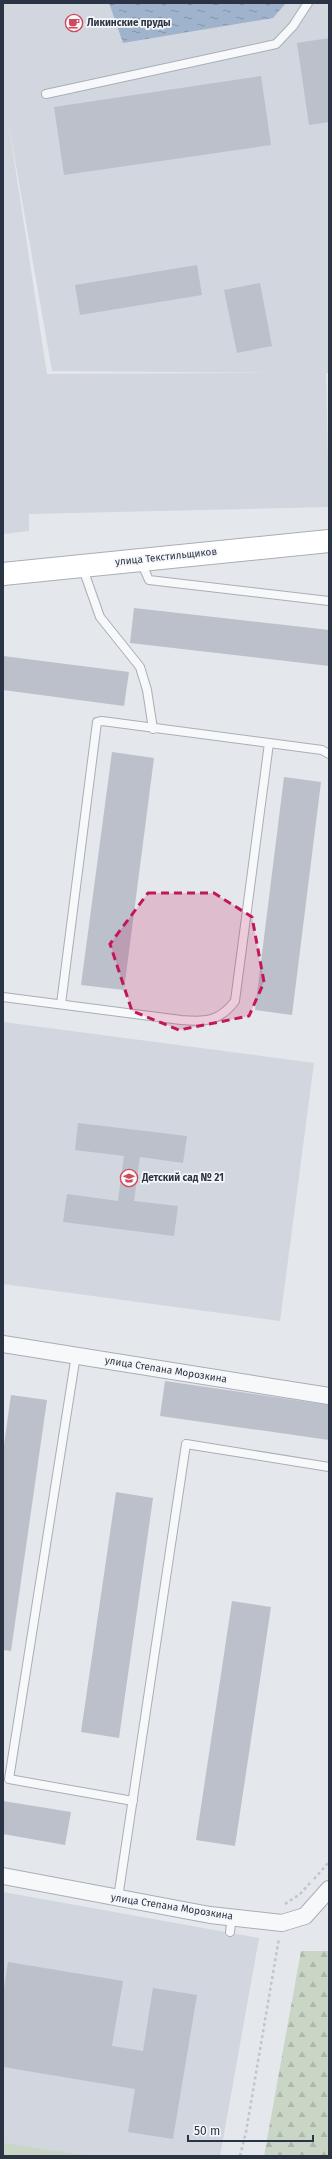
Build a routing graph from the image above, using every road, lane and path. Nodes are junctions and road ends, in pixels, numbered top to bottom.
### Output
1 (308, 3) edge
2 (46, 94) dead end
3 (329, 541) edge
4 (140, 560) junction
5 (82, 566) junction
6 (3, 574) edge
7 (329, 601) edge
8 (153, 729) junction
9 (269, 743) junction
10 (329, 754) edge
11 (3, 996) edge
12 (61, 1004) junction
13 (3, 1344) edge
14 (76, 1355) junction
15 (329, 1396) edge
16 (329, 1467) edge
17 (6, 1778) edge
18 (133, 1802) junction
19 (329, 1862) edge
20 (3, 1876) edge
21 (329, 1889) edge
22 (118, 1898) junction
23 (282, 1924) junction
24 (240, 2156) edge

1 - 2 lane
3 - 4 street, улица Текстильщиков
4 - 5 street, улица Текстильщиков
4 - 7 lane
5 - 6 street, улица Текстильщиков
5 - 8 lane
8 - 9 lane
8 - 12 lane
9 - 10 lane
9 - 12 lane
11 - 12 lane
13 - 14 street, улица Степана Морозкина
14 - 15 street, улица Степана Морозкина
14 - 17 lane
16 - 18 lane
17 - 18 lane
18 - 22 lane
19 - 23 path
20 - 22 street, улица Степана Морозкина
21 - 23 street, улица Степана Морозкина
22 - 23 street, улица Степана Морозкина
23 - 24 path

